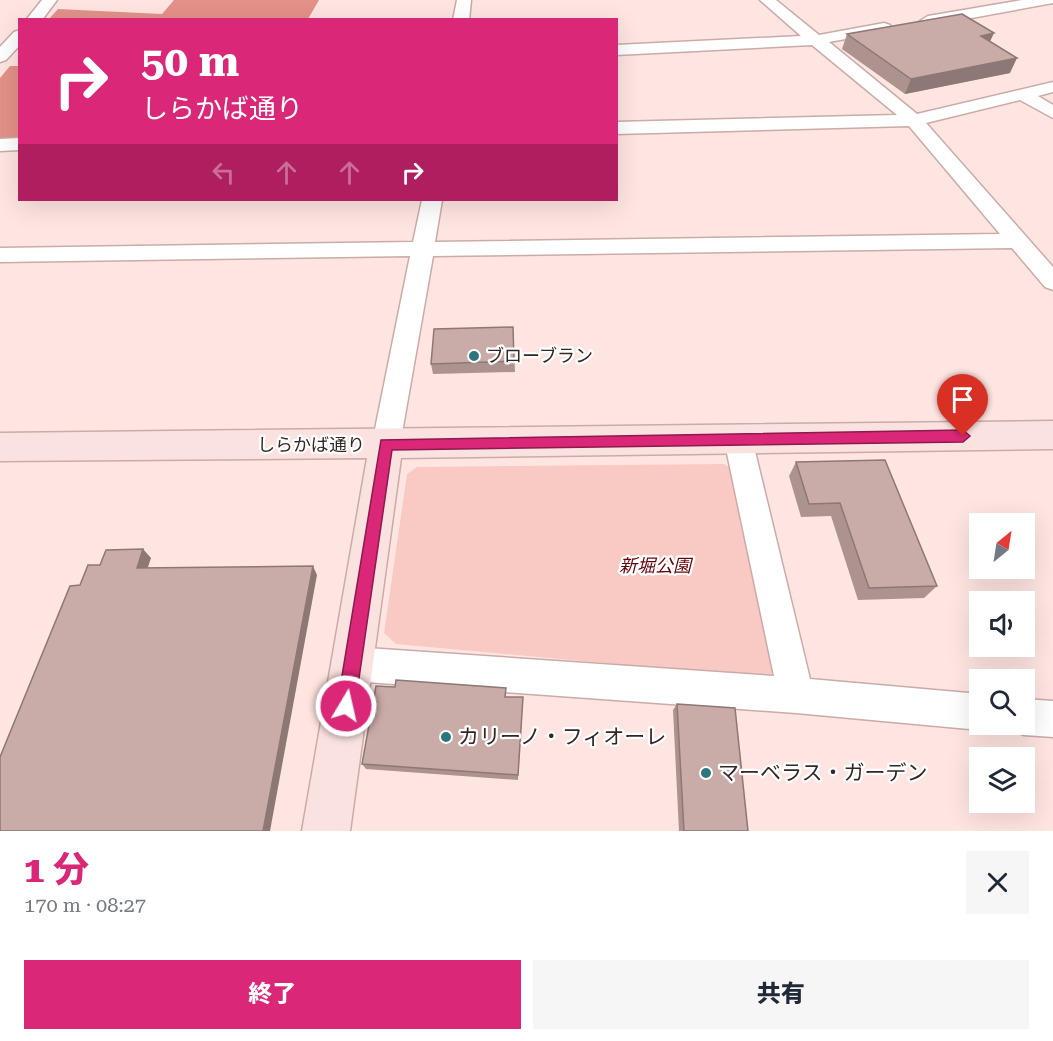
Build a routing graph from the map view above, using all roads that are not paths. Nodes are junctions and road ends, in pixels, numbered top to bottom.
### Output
1 (50, 0) edge
2 (464, 0) edge
3 (767, 0) edge
4 (1048, 0) edge
5 (35, 18) edge
6 (461, 18) edge
7 (18, 37) edge
8 (815, 40) junction
9 (618, 50) edge
10 (0, 58) edge
11 (18, 60) edge
12 (1053, 87) edge
13 (1023, 94) junction
14 (1053, 113) edge
15 (914, 120) junction
16 (618, 128) edge
17 (18, 144) edge
18 (0, 145) edge
19 (432, 201) edge
20 (1018, 241) junction
21 (423, 249) junction
22 (0, 255) edge
23 (1053, 282) edge
24 (1053, 435) edge
25 (738, 439) junction
26 (386, 444) junction
27 (0, 447) edge
28 (352, 664) junction
29 (796, 695) junction
30 (969, 711) edge
31 (1035, 718) edge
32 (1053, 719) edge
33 (326, 831) edge

1 - 5 street
2 - 6 street
3 - 8 street
4 - 8 street
7 - 10 street
8 - 9 street
8 - 15 street
10 - 11 street
12 - 13 street
13 - 14 street
13 - 15 street
15 - 16 street
15 - 20 street
17 - 18 street
19 - 21 street
20 - 21 street
20 - 23 street
21 - 22 street
21 - 26 street
24 - 25 street, しらかば通り
25 - 26 street, しらかば通り
25 - 29 street
26 - 27 street, しらかば通り
26 - 28 street
28 - 29 street
28 - 33 street
29 - 30 street
31 - 32 street

